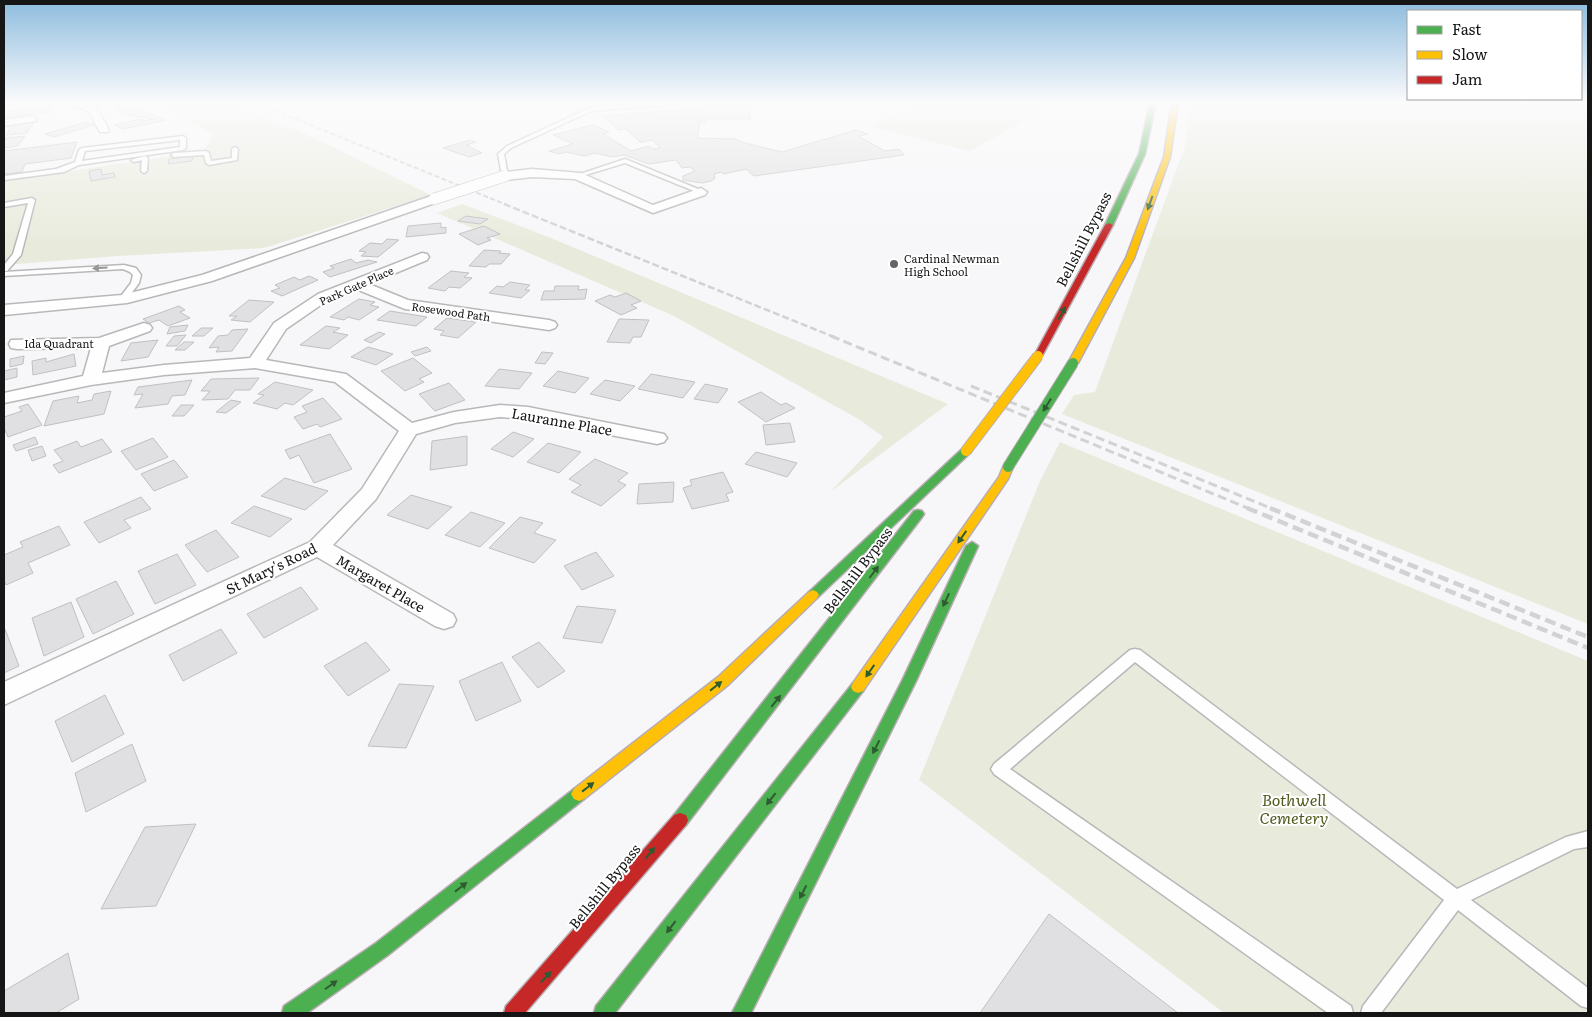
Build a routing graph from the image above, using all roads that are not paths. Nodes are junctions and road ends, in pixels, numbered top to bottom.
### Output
1 (87, 149) edge
2 (173, 149) edge
3 (235, 149) dead end
4 (506, 149) edge
5 (1143, 149) edge
6 (1168, 149) edge
7 (145, 158) junction
8 (78, 163) junction
9 (57, 171) junction
10 (144, 171) dead end
11 (505, 176) junction
12 (576, 176) junction
13 (4, 178) edge
14 (701, 192) joint
15 (4, 205) edge
16 (422, 257) dead end
17 (4, 269) edge
18 (4, 274) edge
19 (357, 284) junction
20 (122, 300) junction
21 (4, 310) edge
22 (549, 325) dead end
23 (144, 328) dead end
24 (101, 343) junction
25 (17, 344) dead end
26 (255, 363) junction
27 (91, 380) junction
28 (4, 398) edge
29 (408, 430) junction
30 (657, 438) dead end
31 (966, 451) junction
32 (1006, 472) junction
33 (318, 547) junction
34 (444, 620) dead end
35 (4, 694) edge
36 (1588, 839) edge
37 (1456, 898) junction
38 (1588, 999) edge
39 (291, 1013) edge
40 (513, 1013) edge
41 (603, 1013) edge
42 (741, 1013) edge
43 (1344, 1013) edge
44 (1370, 1013) edge

1 - 8 lane
2 - 8 lane
3 - 7 lane
4 - 11 lane
31 -> 5 highway, Bellshill Bypass, bridge
6 -> 32 highway, bridge
7 - 9 lane
7 - 10 lane
8 - 9 lane
9 - 13 lane
11 - 12 street
11 - 20 street, bridge
12 - 14 lane
12 - 14 street
15 - 17 lane
16 - 19 street, Park Gate Place
20 -> 18 lane
19 - 22 street, Rosewood Path
19 - 26 street, Park Gate Place
20 - 21 street
23 - 24 street, Ida Quadrant
24 - 25 street, Ida Quadrant
24 - 27 street, Ida Quadrant
26 - 27 street
26 - 29 street
27 - 28 street
29 - 30 street, Lauranne Place
29 - 33 street, St Mary's Road
39 -> 31 highway
40 -> 31 highway, Bellshill Bypass
32 -> 41 highway
32 -> 42 highway
33 - 34 street, Margaret Place
33 - 35 street, St Mary's Road
36 - 37 lane
37 - 38 lane
37 - 43 lane
37 - 44 lane

